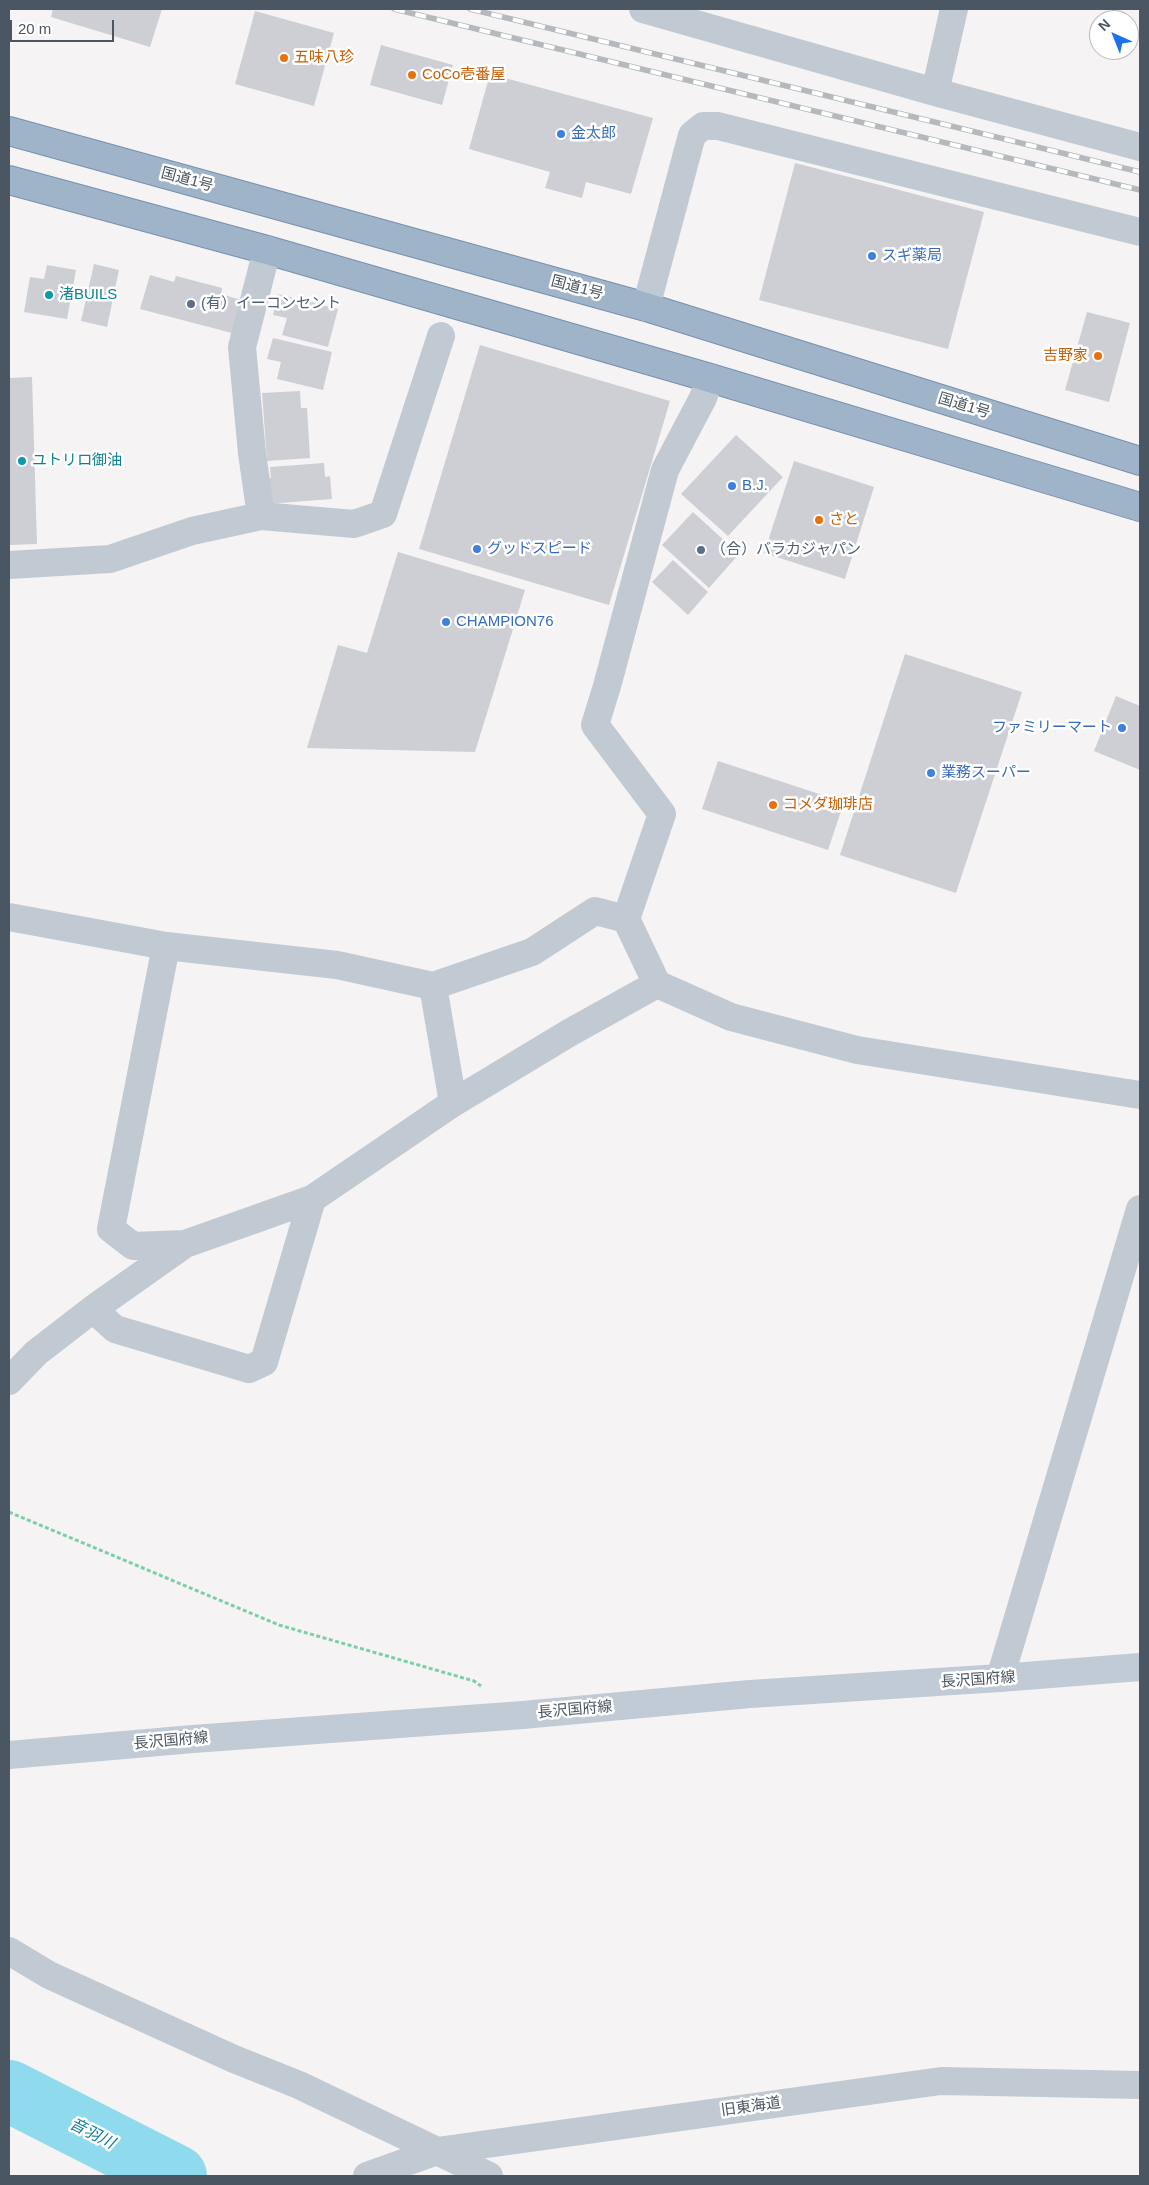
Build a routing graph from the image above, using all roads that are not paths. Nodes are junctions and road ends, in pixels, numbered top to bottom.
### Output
1 (643, 9) edge
2 (954, 9) edge
3 (935, 92) junction
4 (9, 131) edge
5 (1140, 147) edge
6 (9, 180) edge
7 (1140, 232) edge
8 (267, 250) junction
9 (646, 307) junction
10 (441, 336) dead end
11 (710, 378) junction
12 (1140, 461) edge
13 (1140, 507) edge
14 (261, 516) junction
15 (9, 565) edge
16 (9, 917) edge
17 (626, 919) junction
18 (166, 946) junction
19 (657, 984) junction
20 (433, 986) junction
21 (1140, 1095) edge
22 (453, 1102) junction
23 (312, 1199) junction
24 (1140, 1209) edge
25 (185, 1244) junction
26 (94, 1309) junction
27 (9, 1381) edge
28 (1140, 1667) edge
29 (1000, 1678) junction
30 (9, 1755) edge
31 (9, 1951) edge
32 (1140, 2085) edge
33 (437, 2151) junction
34 (367, 2176) edge
35 (489, 2176) edge

1 - 3 street
2 - 3 street
3 - 5 street
4 - 9 highway, 国道1号
6 - 8 highway
7 - 9 street
8 - 11 highway
8 - 14 street
9 - 12 highway, 国道1号
10 - 14 street
11 - 13 highway
11 - 17 street
14 - 15 street
16 - 18 street
17 - 19 street
17 - 20 street
18 - 20 street
18 - 25 street
19 - 21 street
19 - 22 street
20 - 22 street
22 - 23 street
23 - 25 street
23 - 26 street
24 - 29 street
25 - 26 street
26 - 27 street
28 - 29 main road, 長沢国府線
29 - 30 main road, 長沢国府線
31 - 33 street
32 - 33 street, 旧東海道
33 - 34 street, 旧東海道
33 - 35 street

